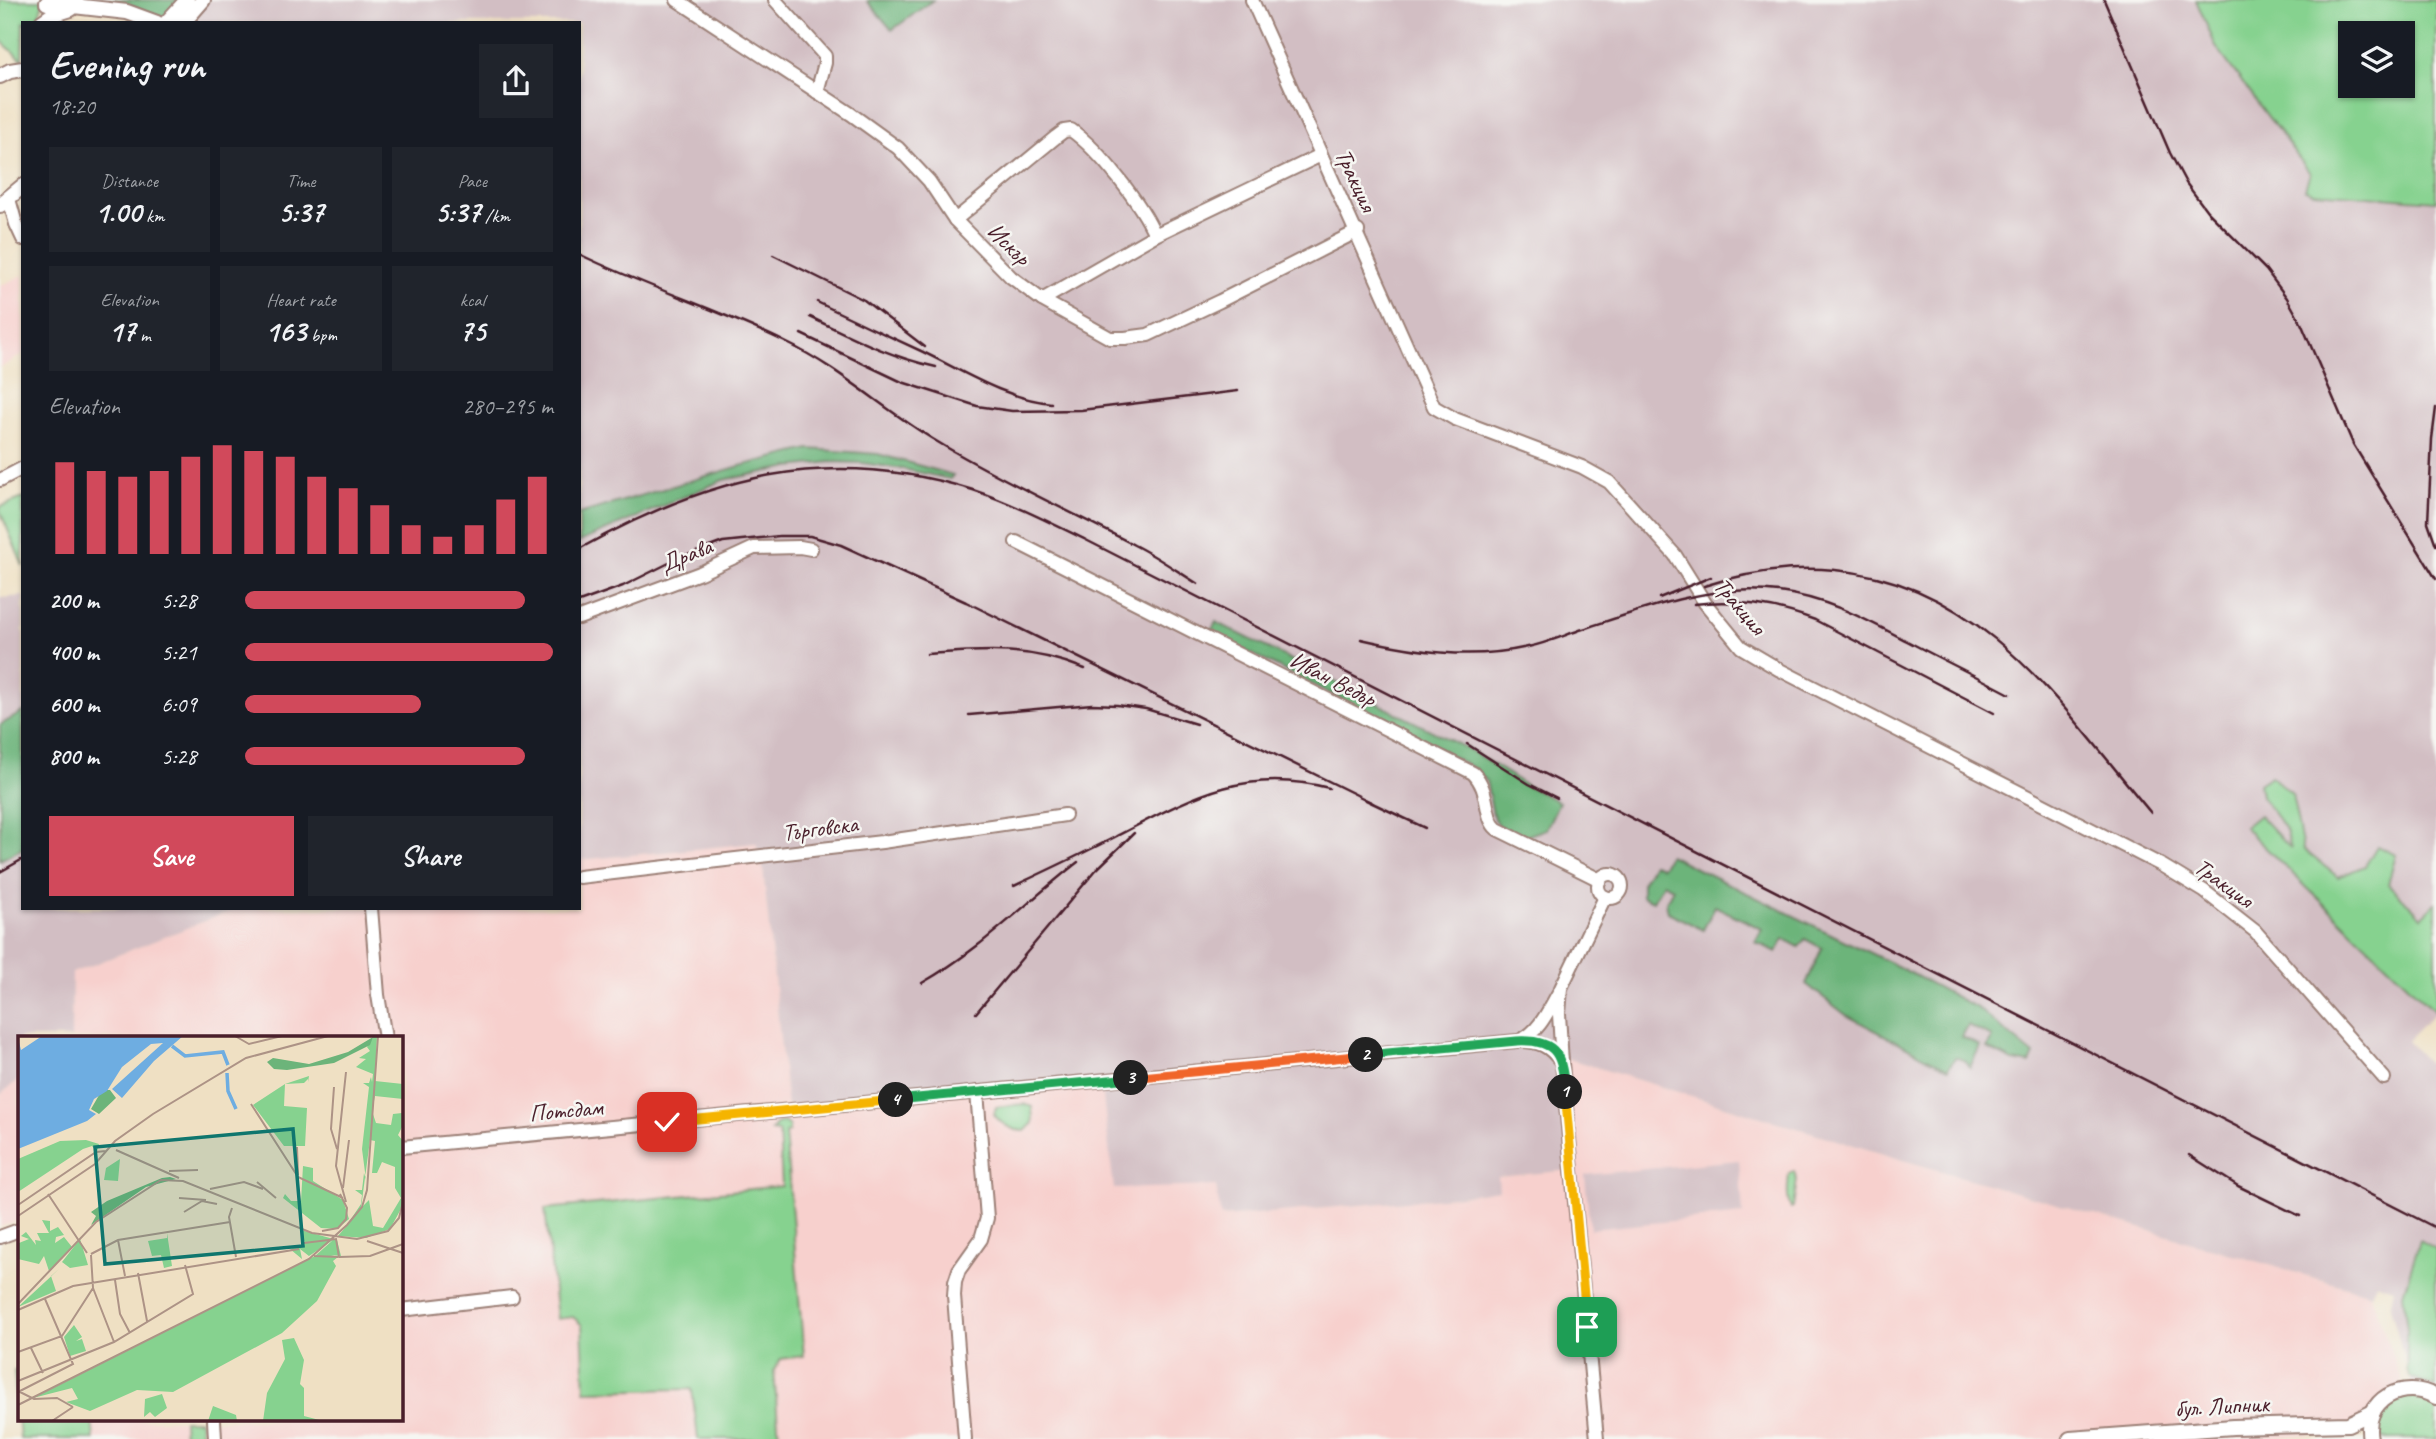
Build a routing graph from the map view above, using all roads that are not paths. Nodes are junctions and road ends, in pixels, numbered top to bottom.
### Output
1 (187, 0) edge
2 (203, 0) edge
3 (677, 0) edge
4 (775, 0) edge
5 (1252, 0) edge
6 (47, 2) edge
7 (71, 4) edge
8 (42, 21) edge
9 (44, 21) edge
10 (152, 21) edge
11 (168, 21) edge
12 (185, 21) edge
13 (817, 92) junction
14 (1321, 156) junction
15 (21, 188) edge
16 (4, 202) edge
17 (956, 220) junction
18 (1358, 231) junction
19 (21, 235) edge
20 (1155, 235) junction
21 (1042, 300) junction
22 (21, 469) edge
23 (0, 480) edge
24 (1016, 542) dead end
25 (811, 549) dead end
26 (581, 617) edge
27 (1065, 815) dead end
28 (581, 877) edge
29 (1600, 880) junction
30 (1605, 897) junction
31 (372, 910) edge
32 (1561, 988) junction
33 (385, 1036) edge
34 (1517, 1041) junction
35 (1562, 1063) junction
36 (2384, 1078) dead end
37 (977, 1092) junction
38 (402, 1147) edge
39 (18, 1230) edge
40 (0, 1237) edge
41 (512, 1297) dead end
42 (402, 1310) edge
43 (2436, 1397) edge
44 (2373, 1412) junction
45 (965, 1439) edge
46 (1597, 1439) edge
47 (2070, 1439) edge
48 (2370, 1439) edge

1 - 11 main road
2 - 12 main road
3 - 13 street, Искър
4 - 13 street
5 - 14 street, Тракция
6 - 7 main road
6 - 8 street
7 - 9 main road
7 - 10 main road
13 - 17 street, Искър
14 - 18 street, Тракция
14 - 20 street
15 - 16 main road
16 - 19 street
17 - 20 street
17 - 21 street, Искър
18 - 21 street, Искър
18 - 36 street, Тракция
20 - 21 street
22 - 23 street
24 - 29 street, Иван Ведър
25 - 26 street, Драва
27 - 28 street, Търговска
29 - 30 street
29 - 30 street
30 - 32 street
31 - 33 street
32 - 34 street
32 - 35 street
34 - 35 street, Потсдам
34 - 37 street, Потсдам
35 - 46 street
37 - 38 street, Потсдам
37 - 45 street
39 - 40 street
41 - 42 street
43 - 44 main road, бул. Липник
44 - 47 main road, бул. Липник
44 - 48 main road

